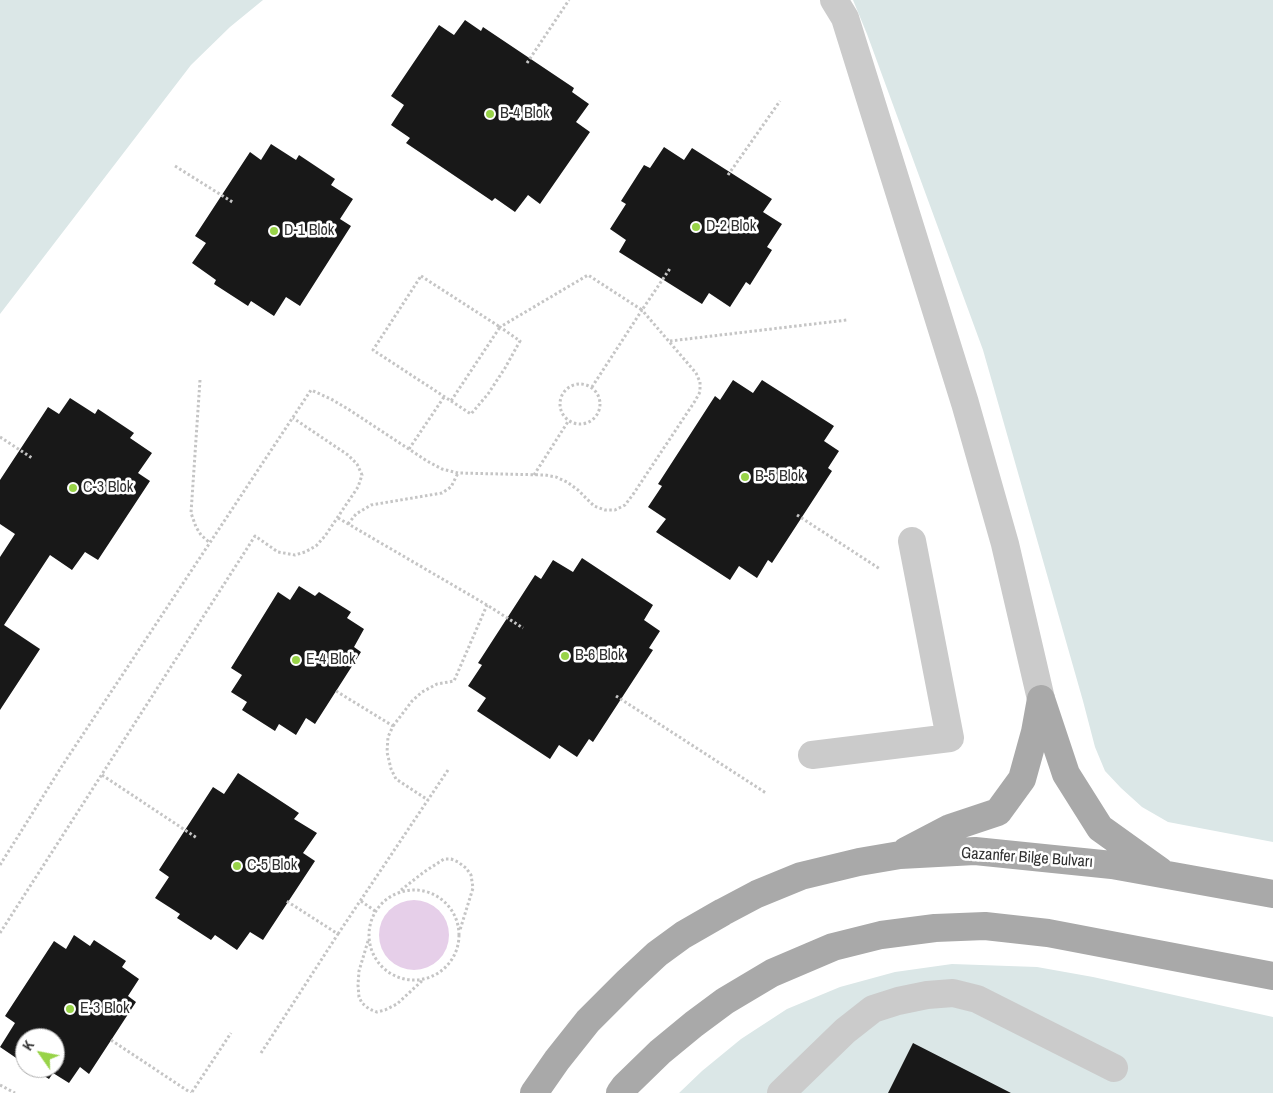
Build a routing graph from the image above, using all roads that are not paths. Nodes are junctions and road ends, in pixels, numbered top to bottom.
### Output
1 (834, 0) edge
2 (912, 541) dead end
3 (1041, 699) junction
4 (812, 755) dead end
5 (900, 855) junction
6 (1166, 875) junction
7 (1273, 894) edge
8 (1273, 976) edge
9 (1114, 1068) dead end
10 (534, 1093) edge
11 (620, 1093) edge
12 (781, 1093) edge

1 - 3 street
2 - 4 street
3 - 5 main road
3 - 6 main road
5 - 6 main road, Gazanfer Bilge Bulvarı
5 - 10 main road, Gazanfer Bilge Bulvarı
6 - 7 main road, Gazanfer Bilge Bulvarı
8 - 11 main road
9 - 12 street

